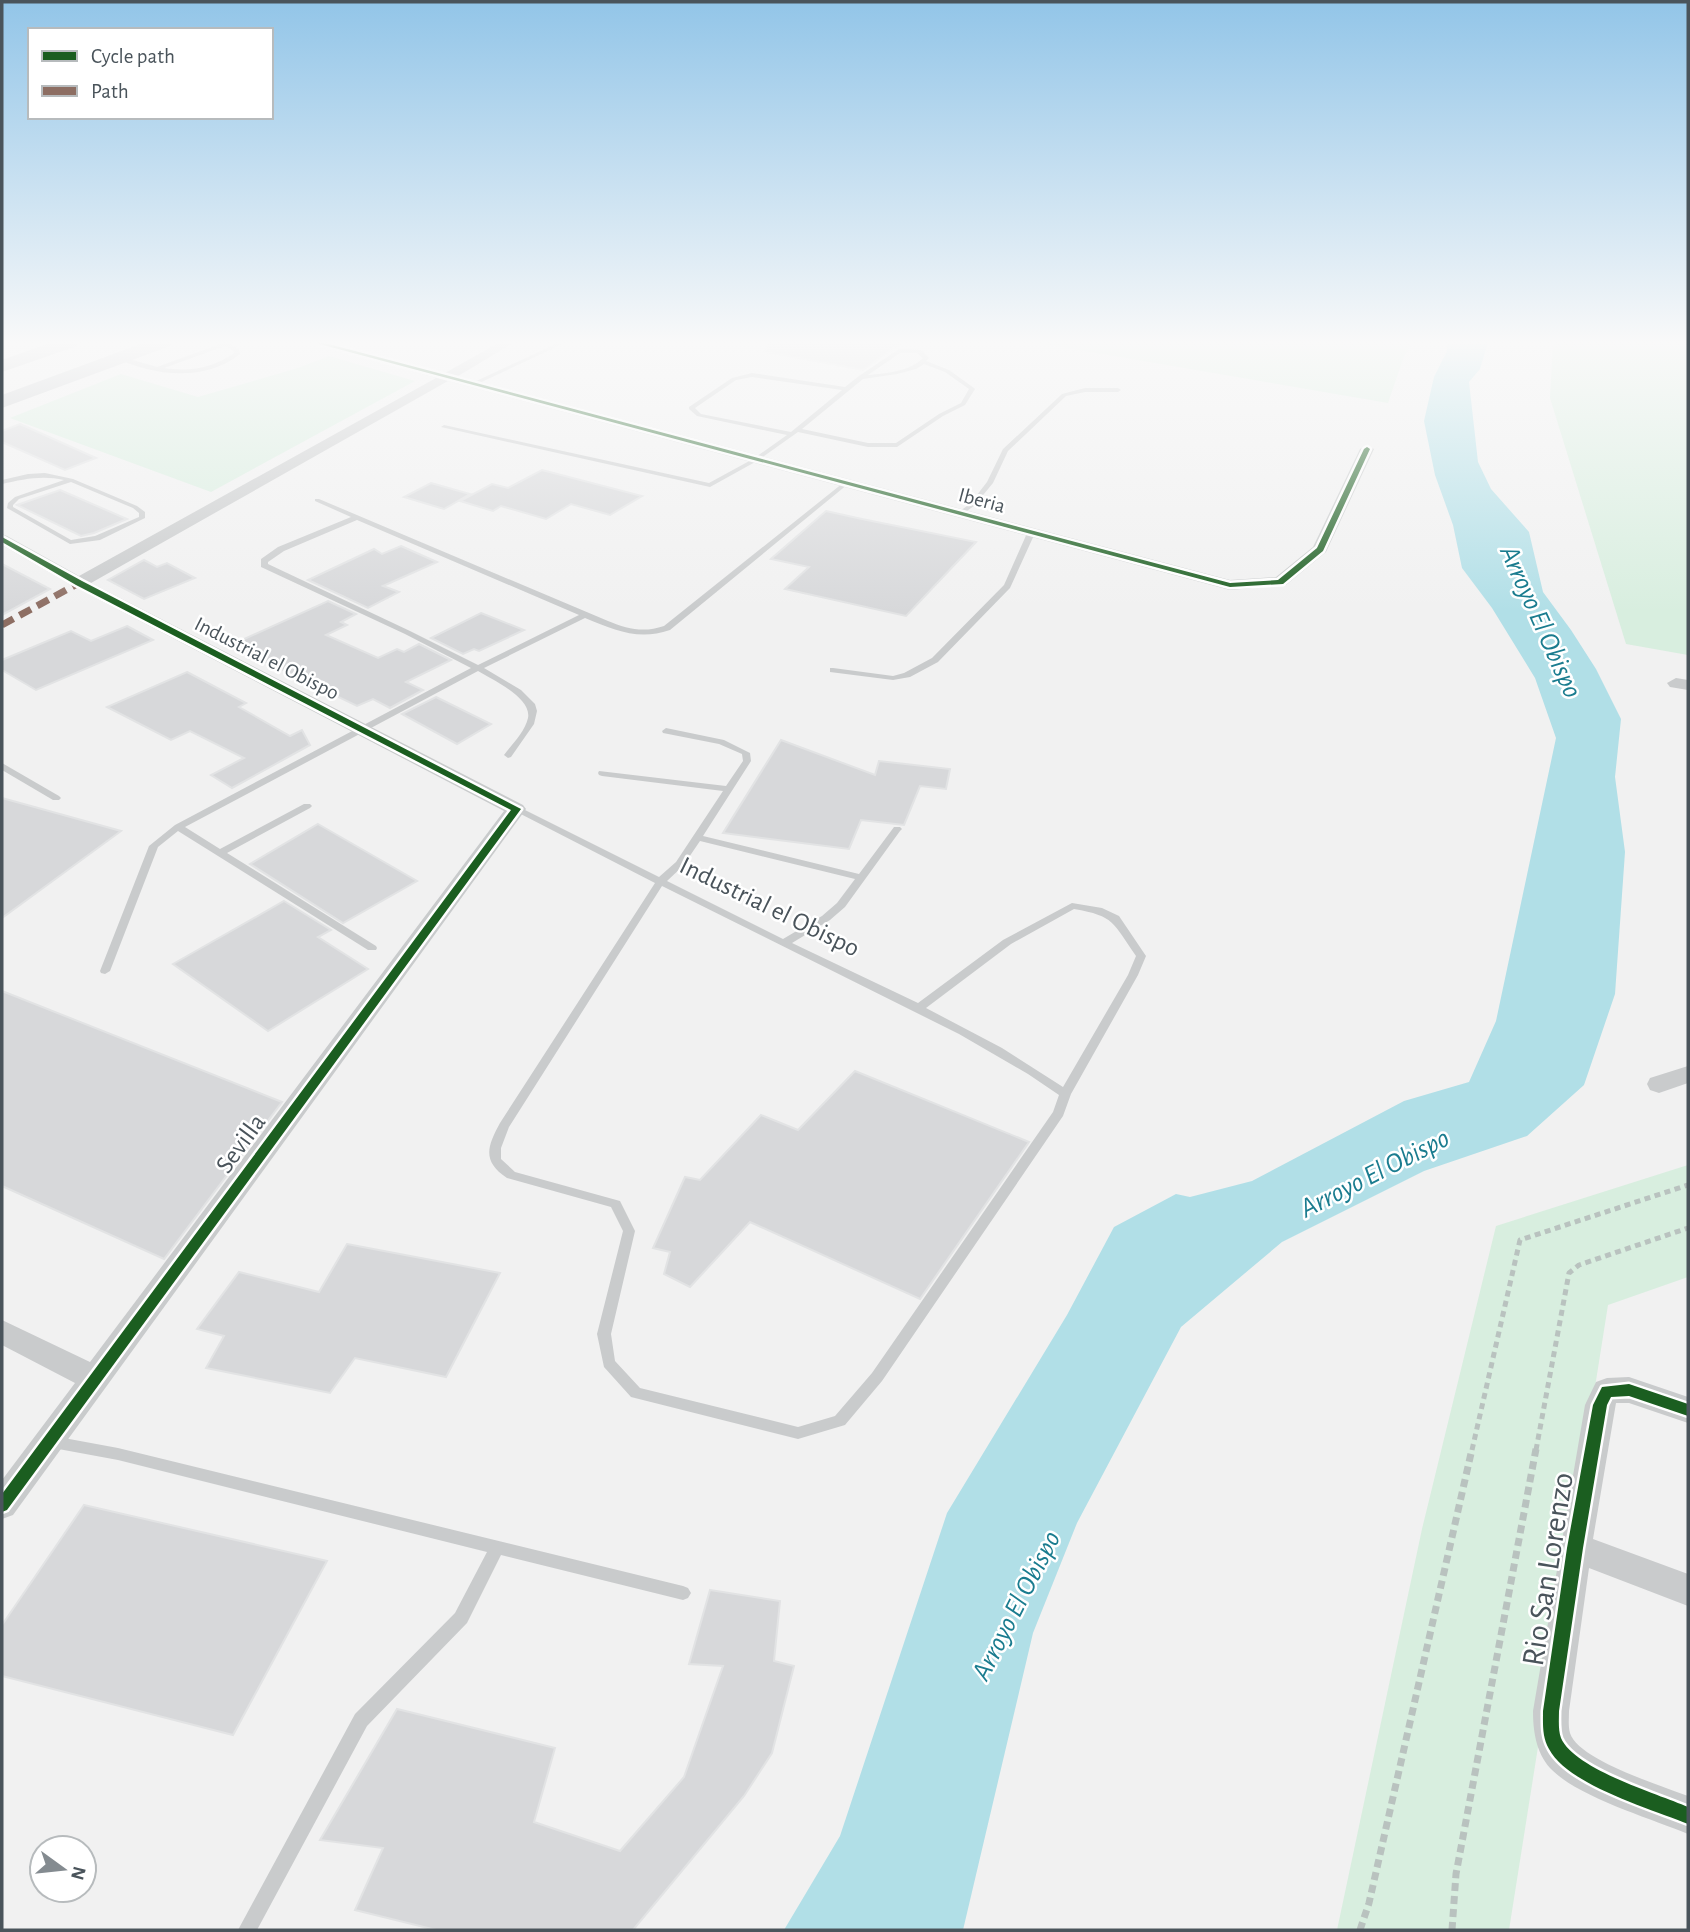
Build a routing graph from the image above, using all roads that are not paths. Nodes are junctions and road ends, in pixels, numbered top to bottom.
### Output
1 (345, 432) edge
2 (467, 432) edge
3 (652, 432) edge
4 (795, 432) joint
5 (916, 432) edge
6 (1024, 432) edge
7 (1367, 449) dead end
8 (755, 460) junction
9 (71, 480) junction
10 (2, 482) edge
11 (845, 484) junction
12 (317, 500) dead end
13 (959, 514) junction
14 (357, 517) junction
15 (1031, 533) junction
16 (2, 539) edge
17 (79, 583) junction
18 (585, 615) junction
19 (478, 668) junction
20 (833, 670) dead end
21 (362, 728) junction
22 (666, 731) dead end
23 (508, 755) dead end
24 (2, 766) edge
25 (602, 773) dead end
26 (727, 789) junction
27 (56, 798) dead end
28 (307, 806) dead end
29 (516, 809) junction
30 (178, 827) junction
31 (897, 829) dead end
32 (698, 838) junction
33 (219, 854) junction
34 (862, 878) junction
35 (661, 881) junction
36 (784, 943) junction
37 (372, 947) dead end
38 (105, 971) dead end
39 (920, 1007) junction
40 (1688, 1074) edge
41 (1660, 1084) dead end
42 (1065, 1094) junction
43 (2, 1332) edge
44 (94, 1378) junction
45 (1688, 1410) edge
46 (47, 1441) junction
47 (2, 1504) edge
48 (497, 1547) junction
49 (1575, 1548) junction
50 (1688, 1590) edge
51 (684, 1593) dead end
52 (1688, 1815) edge
53 (247, 1930) edge

1 - 17 street
2 - 8 lane
3 - 8 street, Iberia
4 - 5 lane
4 - 8 lane
6 - 13 lane
7 - 15 street, Iberia
8 - 11 street, Iberia
9 - 9 lane
9 - 10 lane
11 - 13 street, Iberia
11 - 18 lane
12 - 14 lane
13 - 15 street, Iberia
14 - 18 lane
14 - 19 lane
15 - 20 lane
16 - 17 street, Industrial el Obispo
17 - 21 street, Industrial el Obispo
18 - 19 lane
19 - 21 lane
19 - 23 lane
21 - 29 street, Industrial el Obispo
21 - 30 lane
22 - 26 lane
24 - 27 lane
25 - 26 lane
26 - 32 lane
28 - 33 lane
29 - 35 lane, Industrial el Obispo
29 - 44 street, Sevilla
30 - 33 lane
30 - 38 lane
31 - 34 lane
32 - 34 lane
32 - 35 lane
33 - 37 lane
34 - 36 lane
35 - 36 lane, Industrial el Obispo
35 - 42 lane
36 - 39 lane, Industrial el Obispo
39 - 42 lane, Industrial el Obispo
39 - 42 lane
40 - 41 street
43 - 44 street
44 - 46 street, Sevilla
45 - 49 street, Rio San Lorenzo
46 - 47 street, Sevilla
46 - 48 lane
48 - 51 lane
48 - 53 lane
49 - 50 street
49 - 52 street, Rio San Lorenzo

